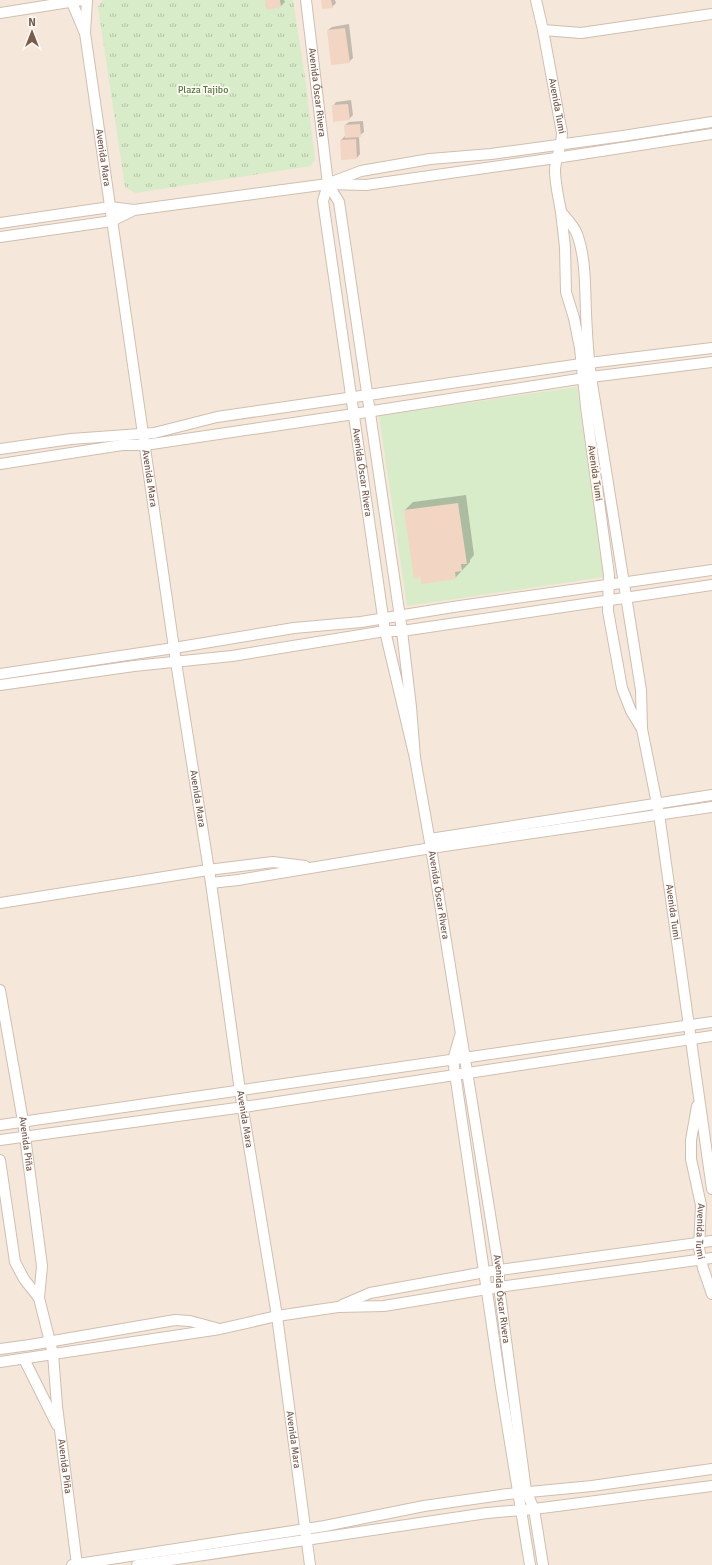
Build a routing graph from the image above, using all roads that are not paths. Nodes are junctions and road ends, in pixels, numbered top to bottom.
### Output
1 (82, 0) edge
2 (88, 0) edge
3 (306, 0) edge
4 (536, 0) edge
5 (71, 1) edge
6 (0, 13) edge
7 (712, 14) edge
8 (543, 30) junction
9 (85, 33) junction
10 (712, 122) edge
11 (712, 134) edge
12 (562, 144) junction
13 (556, 158) junction
14 (328, 184) junction
15 (110, 207) junction
16 (134, 210) junction
17 (561, 212) junction
18 (112, 221) junction
19 (0, 223) edge
20 (0, 237) edge
21 (712, 348) edge
22 (712, 362) edge
23 (585, 364) junction
24 (587, 378) junction
25 (367, 395) junction
26 (351, 398) junction
27 (370, 412) junction
28 (354, 414) junction
29 (143, 433) junction
30 (145, 445) junction
31 (0, 449) edge
32 (0, 464) edge
33 (712, 570) edge
34 (624, 582) junction
35 (609, 584) junction
36 (712, 585) edge
37 (627, 598) junction
38 (608, 600) junction
39 (400, 616) junction
40 (383, 618) junction
41 (402, 630) junction
42 (385, 631) junction
43 (174, 648) junction
44 (176, 662) junction
45 (0, 674) edge
46 (0, 685) edge
47 (642, 730) junction
48 (415, 758) junction
49 (712, 795) edge
50 (657, 803) junction
51 (712, 807) edge
52 (659, 814) junction
53 (431, 843) junction
54 (314, 867) junction
55 (208, 870) junction
56 (210, 883) junction
57 (0, 903) edge
58 (0, 990) edge
59 (712, 1022) edge
60 (689, 1025) junction
61 (461, 1032) junction
62 (712, 1036) edge
63 (691, 1039) junction
64 (465, 1058) junction
65 (453, 1060) junction
66 (468, 1072) junction
67 (456, 1074) junction
68 (240, 1090) junction
69 (699, 1096) junction
70 (244, 1107) junction
71 (23, 1121) junction
72 (0, 1125) edge
73 (25, 1136) junction
74 (0, 1140) edge
75 (0, 1160) edge
76 (712, 1189) edge
77 (712, 1241) edge
78 (699, 1243) junction
79 (712, 1258) edge
80 (701, 1259) junction
81 (500, 1270) junction
82 (485, 1272) junction
83 (499, 1287) junction
84 (487, 1289) junction
85 (712, 1294) edge
86 (39, 1298) junction
87 (338, 1307) junction
88 (277, 1316) junction
89 (220, 1329) junction
90 (50, 1342) junction
91 (0, 1349) edge
92 (53, 1354) junction
93 (24, 1359) junction
94 (0, 1362) edge
95 (60, 1430) junction
96 (712, 1469) edge
97 (712, 1486) edge
98 (522, 1492) junction
99 (534, 1509) junction
100 (522, 1510) junction
101 (305, 1534) junction
102 (76, 1565) edge
103 (137, 1565) edge
104 (310, 1565) edge
105 (530, 1565) edge
106 (543, 1565) edge

1 - 5 street
2 - 9 street, Avenida Mara
3 - 14 street, Avenida Óscar Rivera
4 - 8 street, Avenida Tumi
5 - 6 street
5 - 9 street, Avenida Mara
7 - 8 street
8 - 12 street, Avenida Tumi
9 - 15 street, Avenida Mara
10 - 12 street
11 - 13 street
12 - 13 street, Avenida Tumi
12 - 14 street
13 - 14 street
13 - 17 street, Avenida Tumi
14 - 16 street
14 - 25 street, Avenida Óscar Rivera
14 - 26 street, Avenida Óscar Rivera
15 - 16 street
15 - 18 street, Avenida Mara
15 - 19 street
16 - 18 street
17 - 23 street, Avenida Tumi
17 - 23 street, Avenida Tumi
18 - 20 street
18 - 29 street, Avenida Mara
21 - 23 street
22 - 24 street
23 - 24 street, Avenida Tumi
23 - 25 street
24 - 27 street
24 - 34 street, Avenida Tumi
24 - 35 street, Avenida Tumi
25 - 26 street
25 - 27 street, Avenida Óscar Rivera
26 - 28 street, Avenida Óscar Rivera
26 - 29 street
27 - 28 street
27 - 39 street, Avenida Óscar Rivera
28 - 30 street
28 - 40 street, Avenida Óscar Rivera
29 - 30 street, Avenida Mara
29 - 31 street
30 - 32 street
30 - 43 street, Avenida Mara
33 - 34 street
34 - 35 street
34 - 37 street, Avenida Tumi
35 - 38 street, Avenida Tumi
35 - 39 street
36 - 37 street
37 - 38 street
37 - 47 street, Avenida Tumi
38 - 41 street
38 - 47 street, Avenida Tumi
39 - 40 street
39 - 41 street, Avenida Óscar Rivera
40 - 42 street, Avenida Óscar Rivera
40 - 43 street
41 - 42 street
41 - 48 street, Avenida Óscar Rivera
42 - 44 street
42 - 48 street, Avenida Óscar Rivera
43 - 44 street, Avenida Mara
43 - 45 street
44 - 46 street
44 - 55 street, Avenida Mara
47 - 50 street, Avenida Tumi
48 - 53 street, Avenida Óscar Rivera
49 - 50 street
50 - 52 street, Avenida Tumi
50 - 53 street
51 - 52 street
52 - 53 street
52 - 60 street, Avenida Tumi
53 - 54 street
53 - 61 street, Avenida Óscar Rivera
54 - 55 street
54 - 56 street
55 - 56 street, Avenida Mara
55 - 57 street
56 - 68 street, Avenida Mara
58 - 71 street, Avenida Piña
59 - 60 street
60 - 63 street, Avenida Tumi
60 - 64 street
61 - 64 street, Avenida Óscar Rivera
61 - 65 street, Avenida Óscar Rivera
62 - 63 street
63 - 66 street
63 - 69 street, Avenida Tumi
64 - 65 street
64 - 66 street, Avenida Óscar Rivera
65 - 67 street, Avenida Óscar Rivera
65 - 68 street
66 - 67 street
66 - 81 street, Avenida Óscar Rivera
67 - 70 street
67 - 82 street, Avenida Óscar Rivera
68 - 70 street, Avenida Mara
68 - 71 street
69 - 76 street, Avenida Tumi
69 - 78 street, Avenida Tumi
70 - 73 street
70 - 88 street, Avenida Mara
71 - 72 street
71 - 73 street, Avenida Piña
73 - 74 street
73 - 86 street, Avenida Piña
75 - 86 street, Avenida Piña
77 - 78 street
78 - 80 street, Avenida Tumi
78 - 81 street
79 - 80 street
80 - 83 street
80 - 85 street, Avenida Tumi
81 - 82 street
81 - 83 street, Avenida Óscar Rivera
82 - 84 street, Avenida Óscar Rivera
82 - 87 street
83 - 84 street
83 - 98 street, Avenida Óscar Rivera
84 - 87 street
84 - 98 street, Avenida Óscar Rivera
86 - 90 street, Avenida Piña
87 - 88 street
88 - 89 street
88 - 101 street, Avenida Mara
89 - 90 street
89 - 92 street
90 - 91 street
90 - 92 street, Avenida Piña
92 - 93 street
92 - 95 street, Avenida Piña
93 - 94 street
93 - 95 street
95 - 102 street, Avenida Piña
96 - 98 street
97 - 99 street
98 - 99 street, Avenida Óscar Rivera
98 - 100 street, Avenida Óscar Rivera
98 - 101 street
99 - 100 street
99 - 106 street, Avenida Óscar Rivera
100 - 101 street
100 - 105 street, Avenida Óscar Rivera
101 - 102 street
101 - 103 street
101 - 104 street, Avenida Mara

